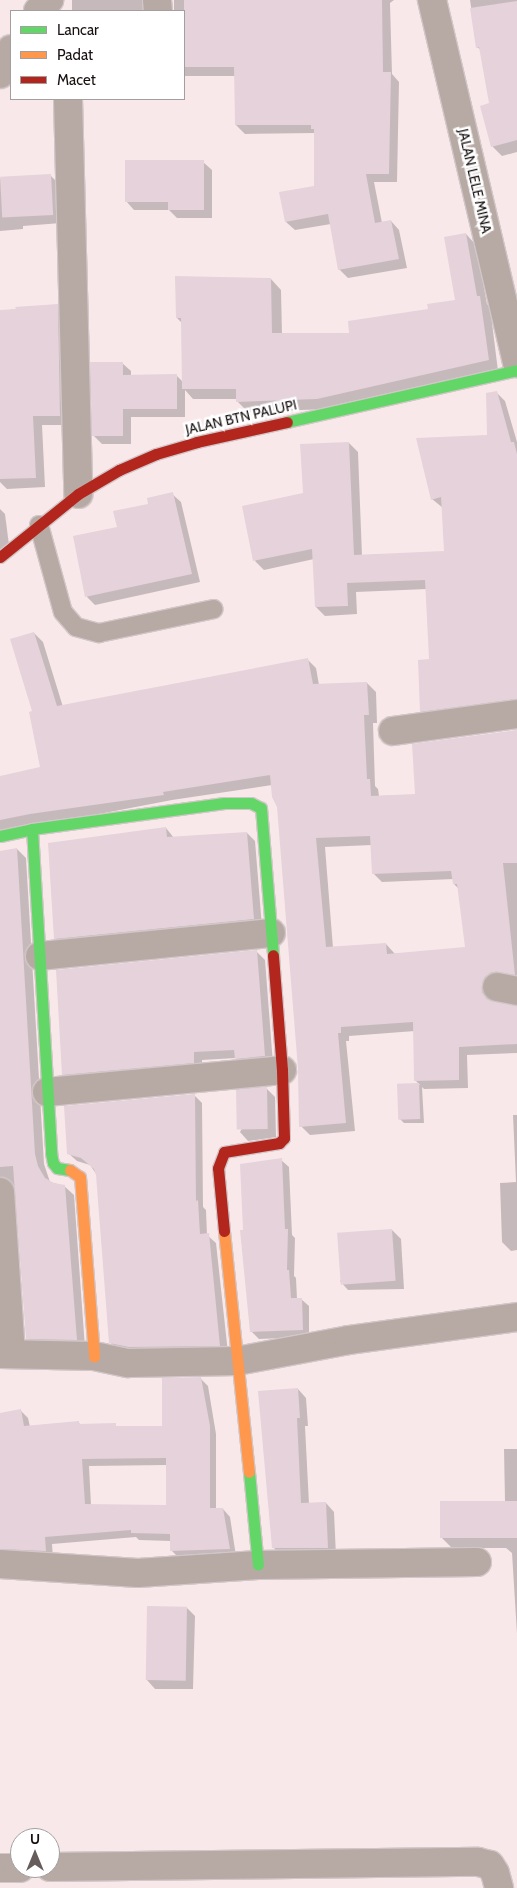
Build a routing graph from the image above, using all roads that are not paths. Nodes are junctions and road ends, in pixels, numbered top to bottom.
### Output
1 (49, 0) edge
2 (432, 0) edge
3 (39, 10) edge
4 (10, 51) edge
5 (0, 74) edge
6 (68, 100) edge
7 (517, 363) edge
8 (517, 370) edge
9 (78, 494) junction
10 (39, 525) junction
11 (0, 557) edge
12 (214, 609) dead end
13 (517, 714) edge
14 (393, 731) dead end
15 (32, 829) junction
16 (0, 836) edge
17 (271, 933) junction
18 (40, 956) junction
19 (282, 1070) junction
20 (47, 1092) junction
21 (0, 1192) edge
22 (517, 1317) edge
23 (5, 1354) edge
24 (94, 1356) junction
25 (237, 1361) junction
26 (477, 1562) dead end
27 (0, 1564) edge
28 (258, 1565) junction
29 (60, 1867) edge
30 (499, 1888) edge

1 - 3 street
2 - 7 street, JALAN LELE MINA
4 - 5 street
6 - 9 street
8 - 9 street, JALAN BTN PALUPI
9 - 10 street, JALAN BTN PALUPI
10 - 11 street, JALAN BTN PALUPI
10 - 12 lane
13 - 14 street
15 - 16 street
15 - 17 street
15 - 18 street
17 - 18 street
17 - 19 street
18 - 20 street
19 - 20 street
19 - 25 street
20 - 24 street
21 - 23 street
22 - 25 street
23 - 24 street
24 - 25 street
25 - 28 street
26 - 28 street
27 - 28 street
29 - 30 street

